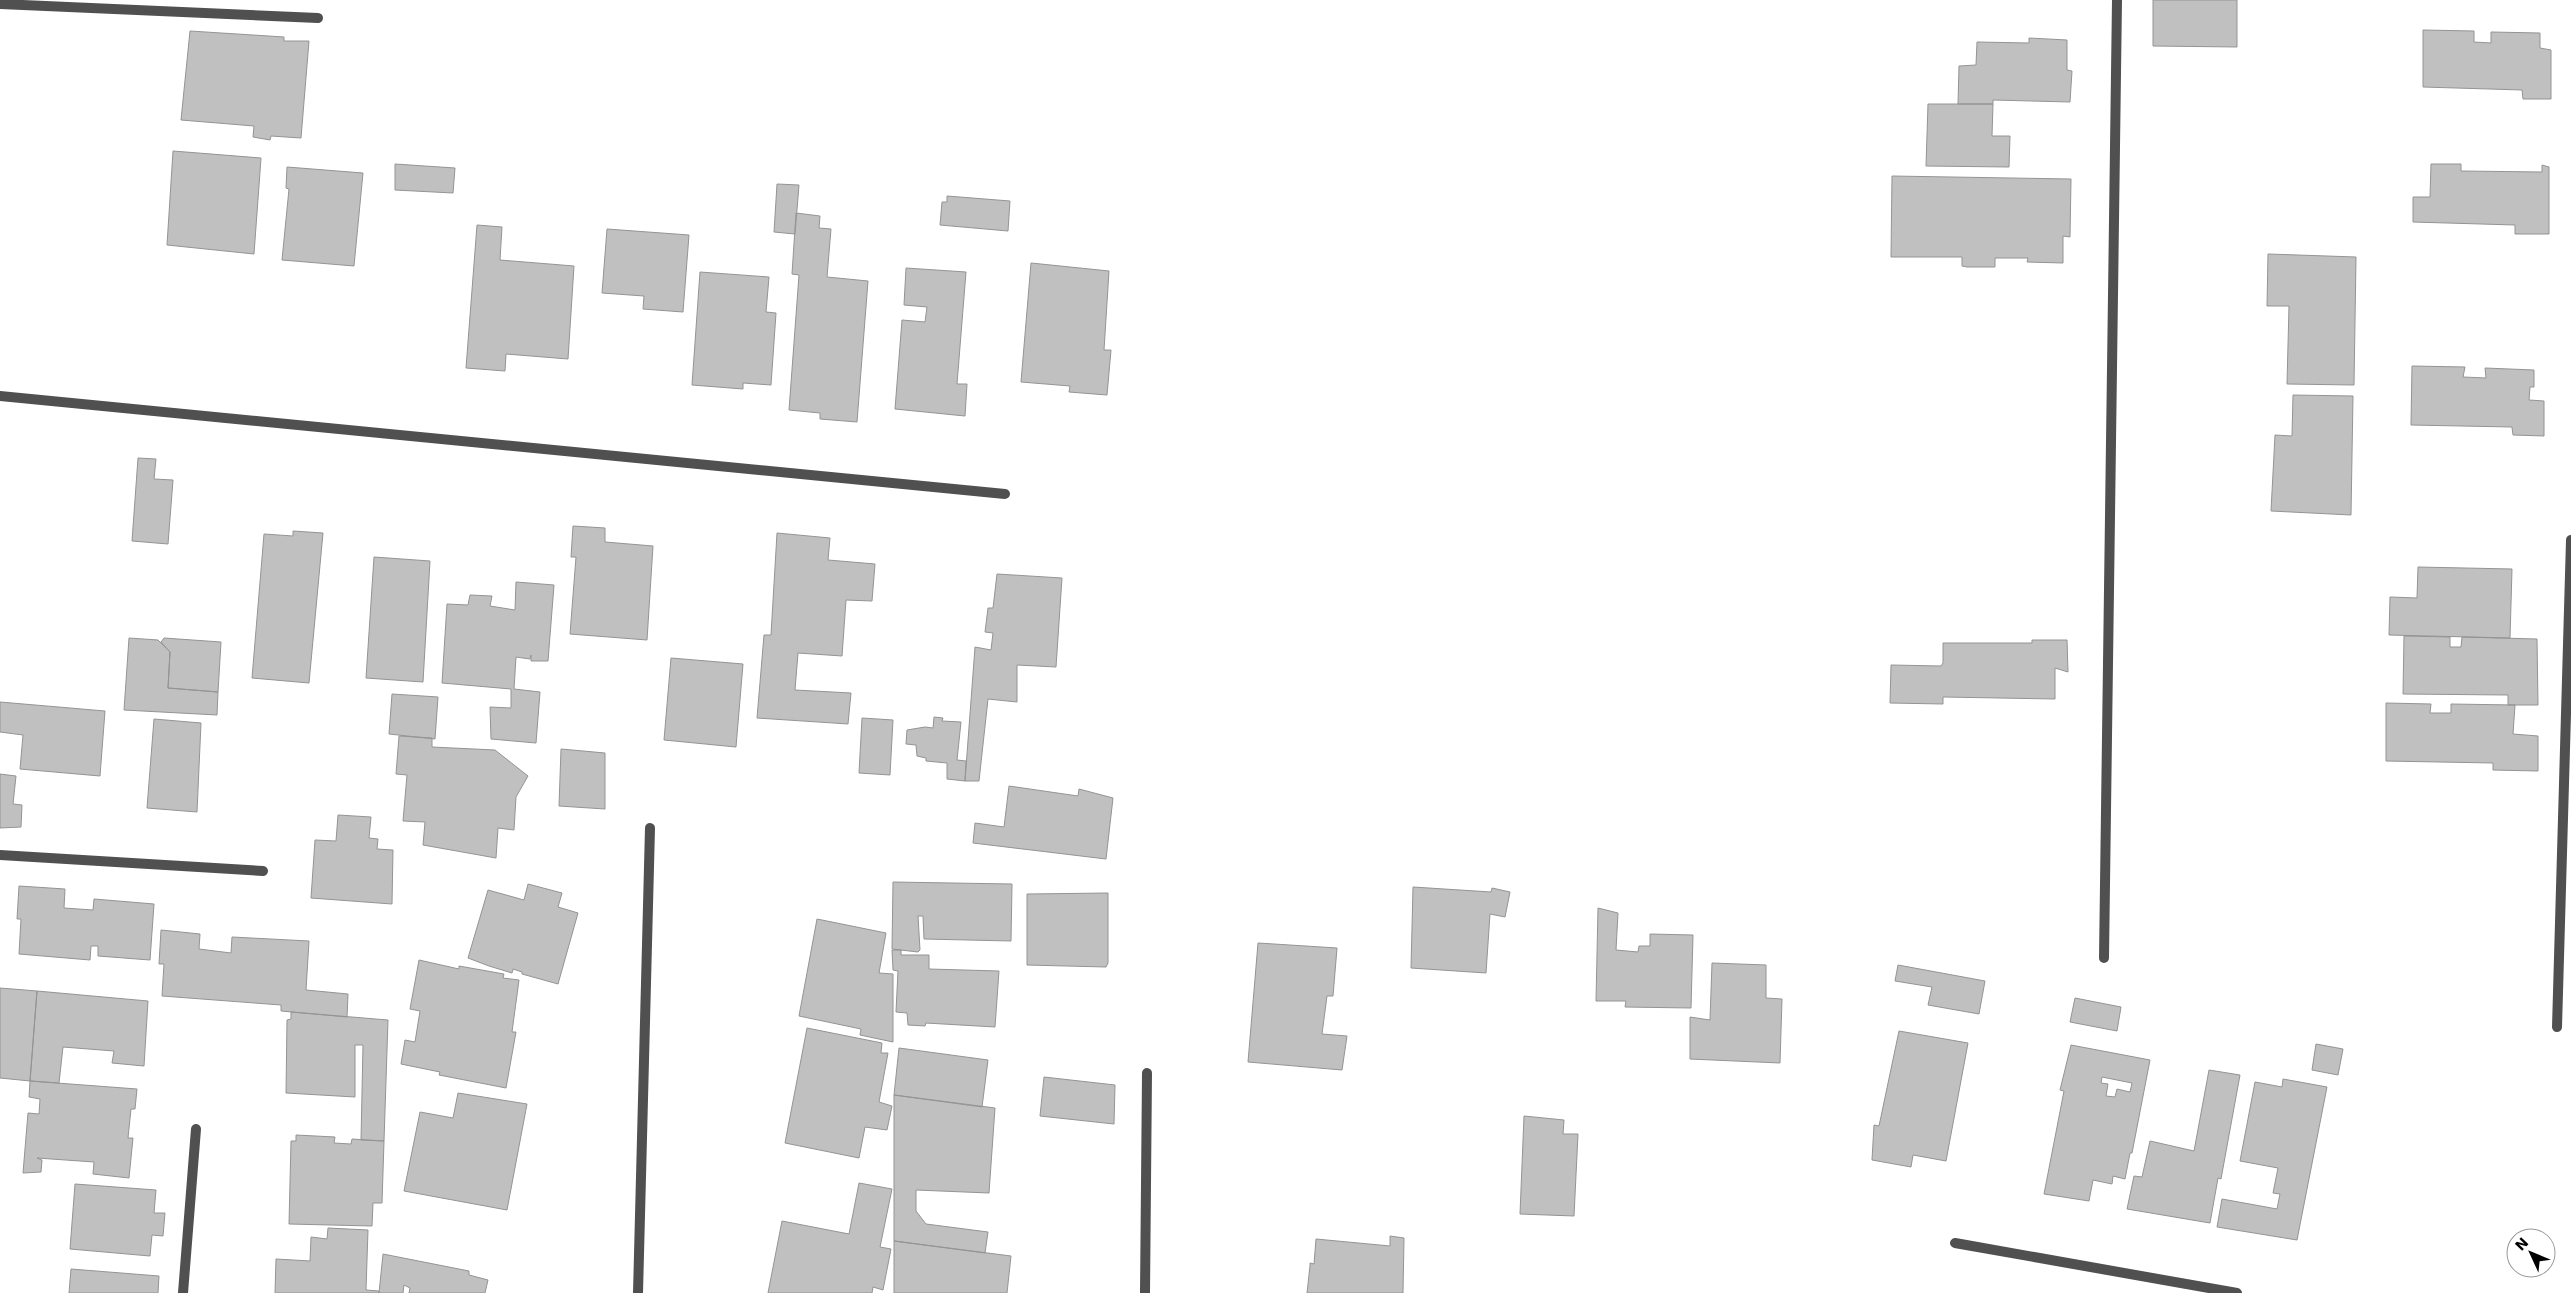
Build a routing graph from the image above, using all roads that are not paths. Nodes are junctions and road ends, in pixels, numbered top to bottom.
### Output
1 (2117, 0) edge
2 (0, 4) edge
3 (318, 18) dead end
4 (0, 396) edge
5 (1005, 494) dead end
6 (2571, 540) edge
7 (650, 828) dead end
8 (0, 855) edge
9 (263, 871) dead end
10 (2104, 958) dead end
11 (2557, 1027) dead end
12 (1147, 1073) dead end
13 (196, 1129) dead end
14 (1954, 1243) dead end
15 (183, 1293) edge
16 (638, 1293) edge
17 (1145, 1293) edge
18 (2237, 1293) edge

1 - 10 street
2 - 3 street
4 - 5 street
6 - 11 street
7 - 16 street
8 - 9 street
12 - 17 street
13 - 15 street
14 - 18 street

